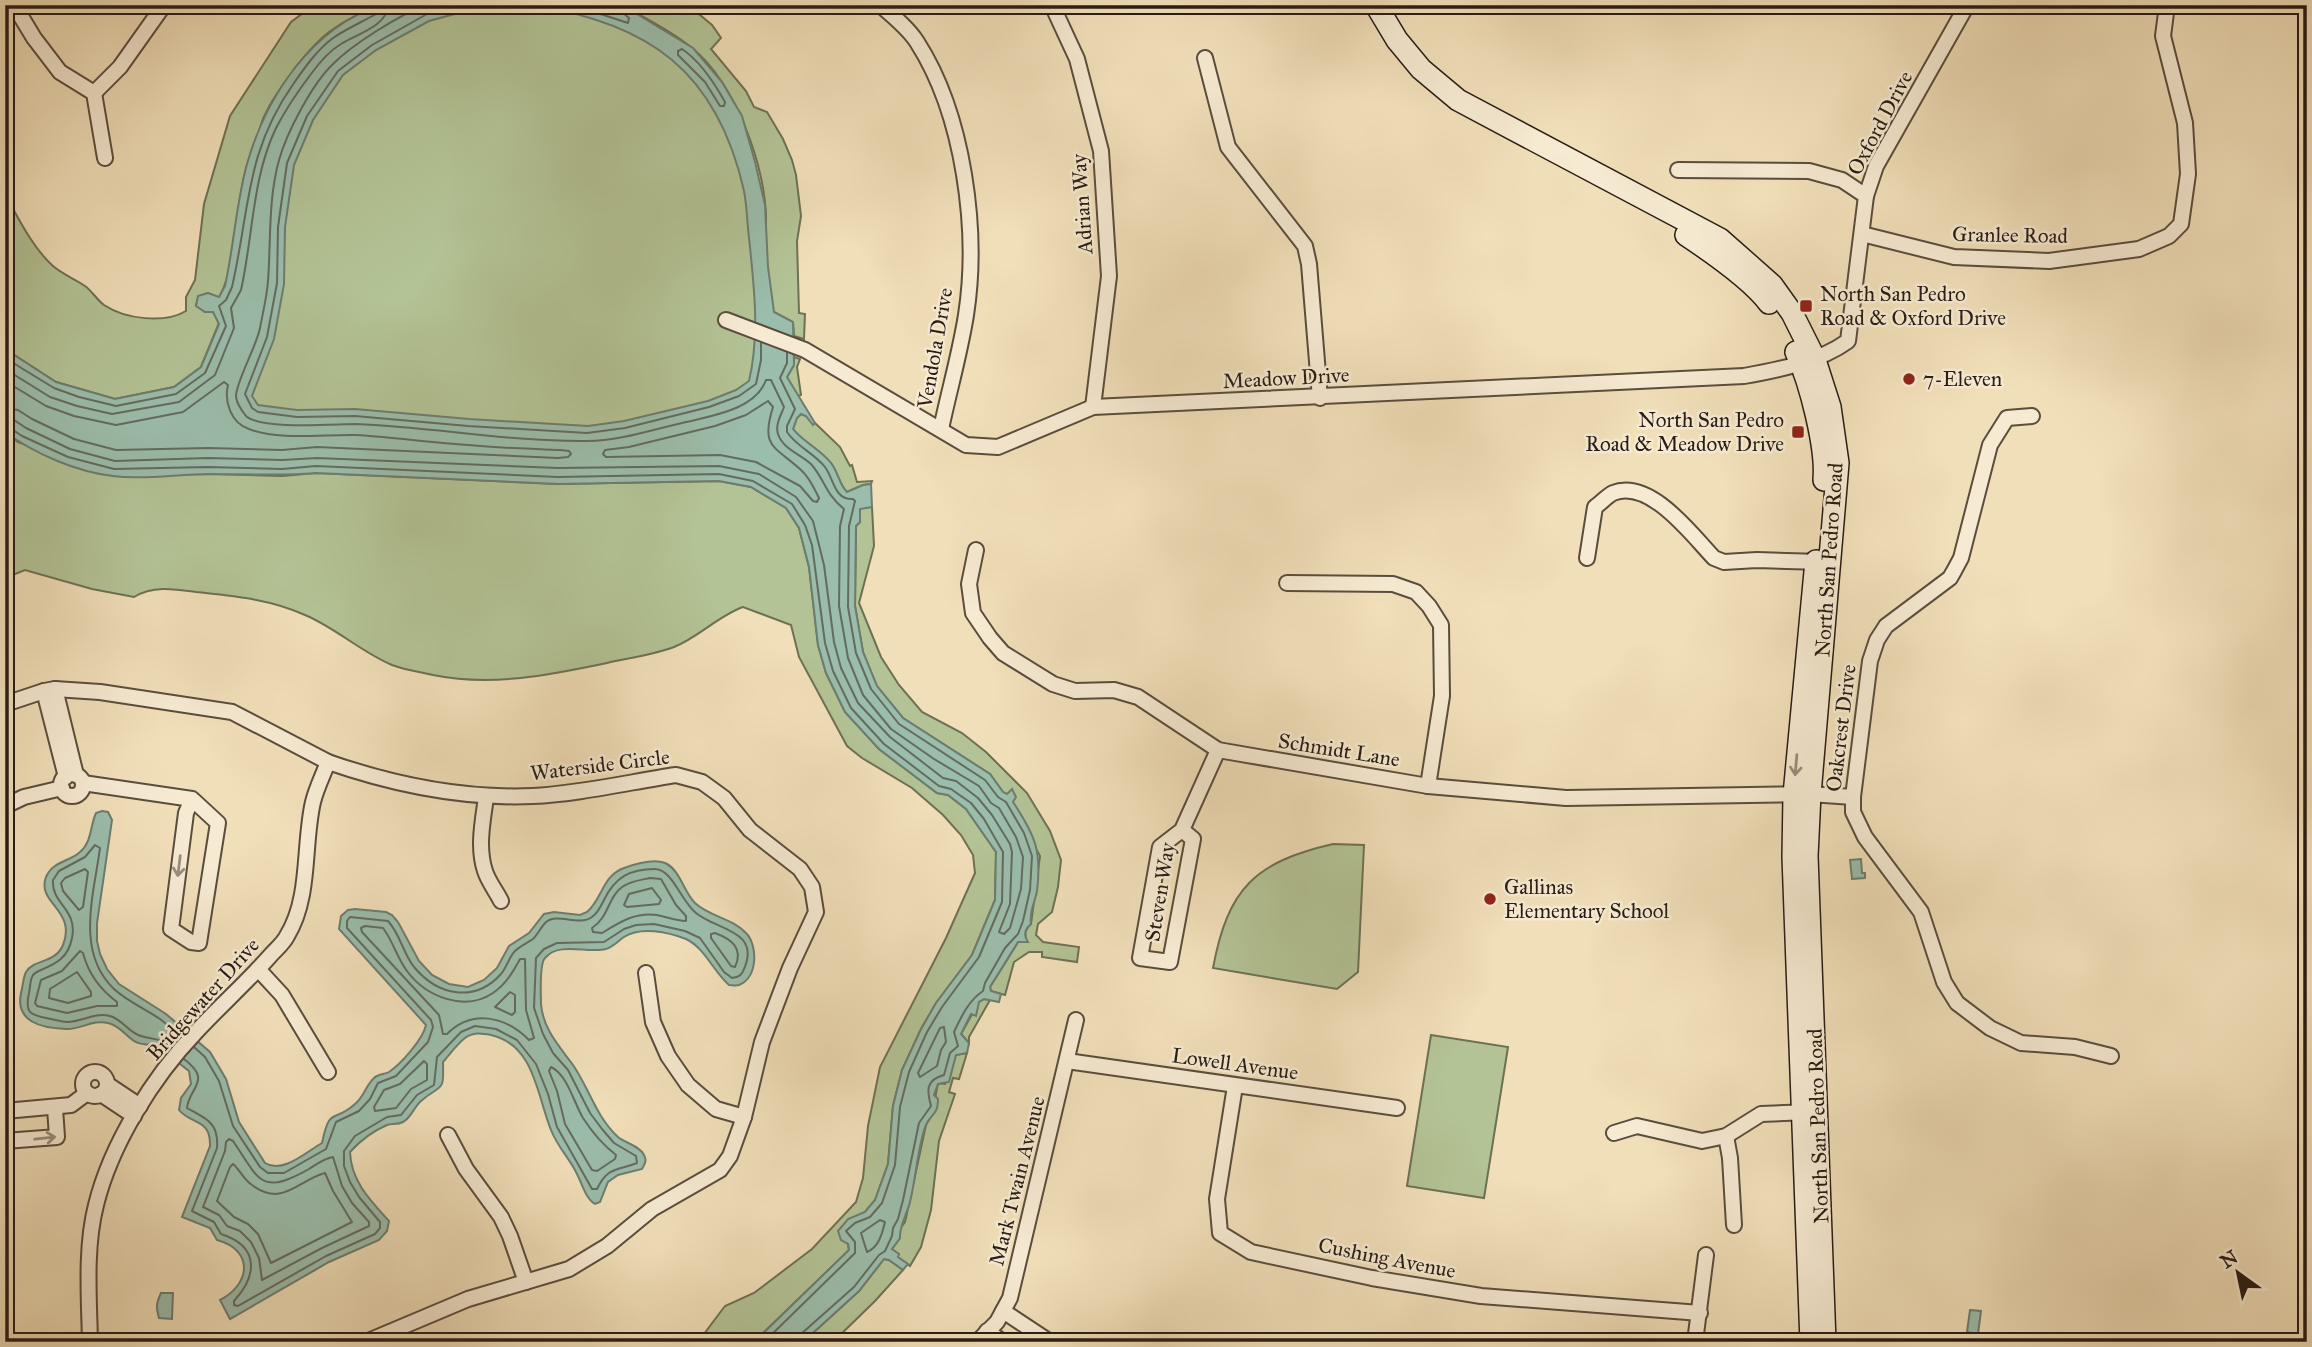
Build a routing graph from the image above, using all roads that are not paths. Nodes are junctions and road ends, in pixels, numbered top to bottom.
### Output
1 (14, 5) edge
2 (164, 5) edge
3 (880, 5) edge
4 (1052, 5) edge
5 (1362, 5) edge
6 (1376, 5) edge
7 (1967, 5) edge
8 (2167, 5) edge
9 (1205, 58) dead end
10 (94, 93) junction
11 (105, 158) dead end
12 (1678, 170) dead end
13 (1866, 195) junction
14 (1862, 234) junction
15 (726, 320) dead end
16 (1807, 359) junction
17 (1320, 398) junction
18 (1093, 407) junction
19 (2032, 416) dead end
20 (941, 429) junction
21 (976, 550) dead end
22 (1587, 558) dead end
23 (1823, 562) junction
24 (1287, 583) dead end
25 (49, 690) junction
26 (5, 704) edge
27 (1218, 750) junction
28 (328, 762) junction
29 (71, 781) junction
30 (1428, 786) junction
31 (1802, 794) junction
32 (486, 797) junction
33 (1853, 797) junction
34 (192, 799) junction
35 (5, 806) edge
36 (1182, 830) junction
37 (501, 901) dead end
38 (258, 969) junction
39 (646, 973) dead end
40 (1076, 1020) dead end
41 (2111, 1056) dead end
42 (1068, 1061) junction
43 (328, 1072) dead end
44 (1234, 1086) junction
45 (55, 1108) junction
46 (1397, 1108) dead end
47 (5, 1111) edge
48 (137, 1111) junction
49 (1809, 1112) junction
50 (744, 1117) junction
51 (1614, 1133) dead end
52 (449, 1135) dead end
53 (1726, 1136) junction
54 (5, 1141) edge
55 (1734, 1225) dead end
56 (1706, 1255) dead end
57 (526, 1282) junction
58 (1003, 1311) junction
59 (1700, 1314) junction
60 (982, 1337) edge
61 (90, 1342) edge
62 (366, 1342) edge
63 (1003, 1342) edge
64 (1051, 1342) edge
65 (1695, 1342) edge
66 (1811, 1342) edge
67 (1825, 1342) edge

1 - 10 street
2 - 10 street
3 - 20 street, Vendola Drive
4 - 18 street, Adrian Way
5 - 16 main road, North San Pedro Road
6 - 16 main road, North San Pedro Road
7 - 13 street, Oxford Drive
8 - 14 street, Granlee Road
9 - 17 street
10 - 11 street
12 - 13 street
13 - 14 street, Oxford Drive
14 - 16 street, Oxford Drive
15 - 20 street, Meadow Drive
16 - 17 street, Meadow Drive
16 - 23 main road, North San Pedro Road
17 - 18 street, Meadow Drive
18 - 20 street, Meadow Drive
19 - 33 street, Oakcrest Drive
21 - 27 street, Schmidt Lane
22 - 23 street
23 - 31 main road, North San Pedro Road
24 - 30 street
25 - 26 street, Waterside Circle
25 - 28 street, Waterside Circle
25 - 29 street
27 - 30 street, Schmidt Lane
27 - 36 street, Steven Way
28 - 32 street, Waterside Circle
28 - 38 street, Bridgewater Drive
29 - 34 street
29 - 35 street
30 - 31 street, Schmidt Lane
31 - 33 street, Schmidt Lane
31 - 49 main road, North San Pedro Road
32 - 37 street
32 - 50 street, Waterside Circle
33 - 41 street, Oakcrest Drive
34 -> 34 street
36 - 36 street, Steven Way
38 - 43 street
38 - 48 street, Bridgewater Drive
39 - 50 street
40 - 42 street, Mark Twain Avenue
42 - 44 street, Lowell Avenue
42 - 58 street, Mark Twain Avenue
44 - 46 street, Lowell Avenue
44 - 59 street, Cushing Avenue
45 - 47 street
45 - 48 street
54 -> 45 street
48 - 61 street, Bridgewater Drive
49 - 53 street
49 - 66 main road, North San Pedro Road
49 - 67 main road, North San Pedro Road
50 - 57 street, Waterside Circle
51 - 53 street
52 - 57 street
53 - 55 street
56 - 59 street
57 - 62 street, Waterside Circle
58 - 60 street, Mark Twain Avenue
58 - 64 street
59 - 65 street
60 - 63 street

